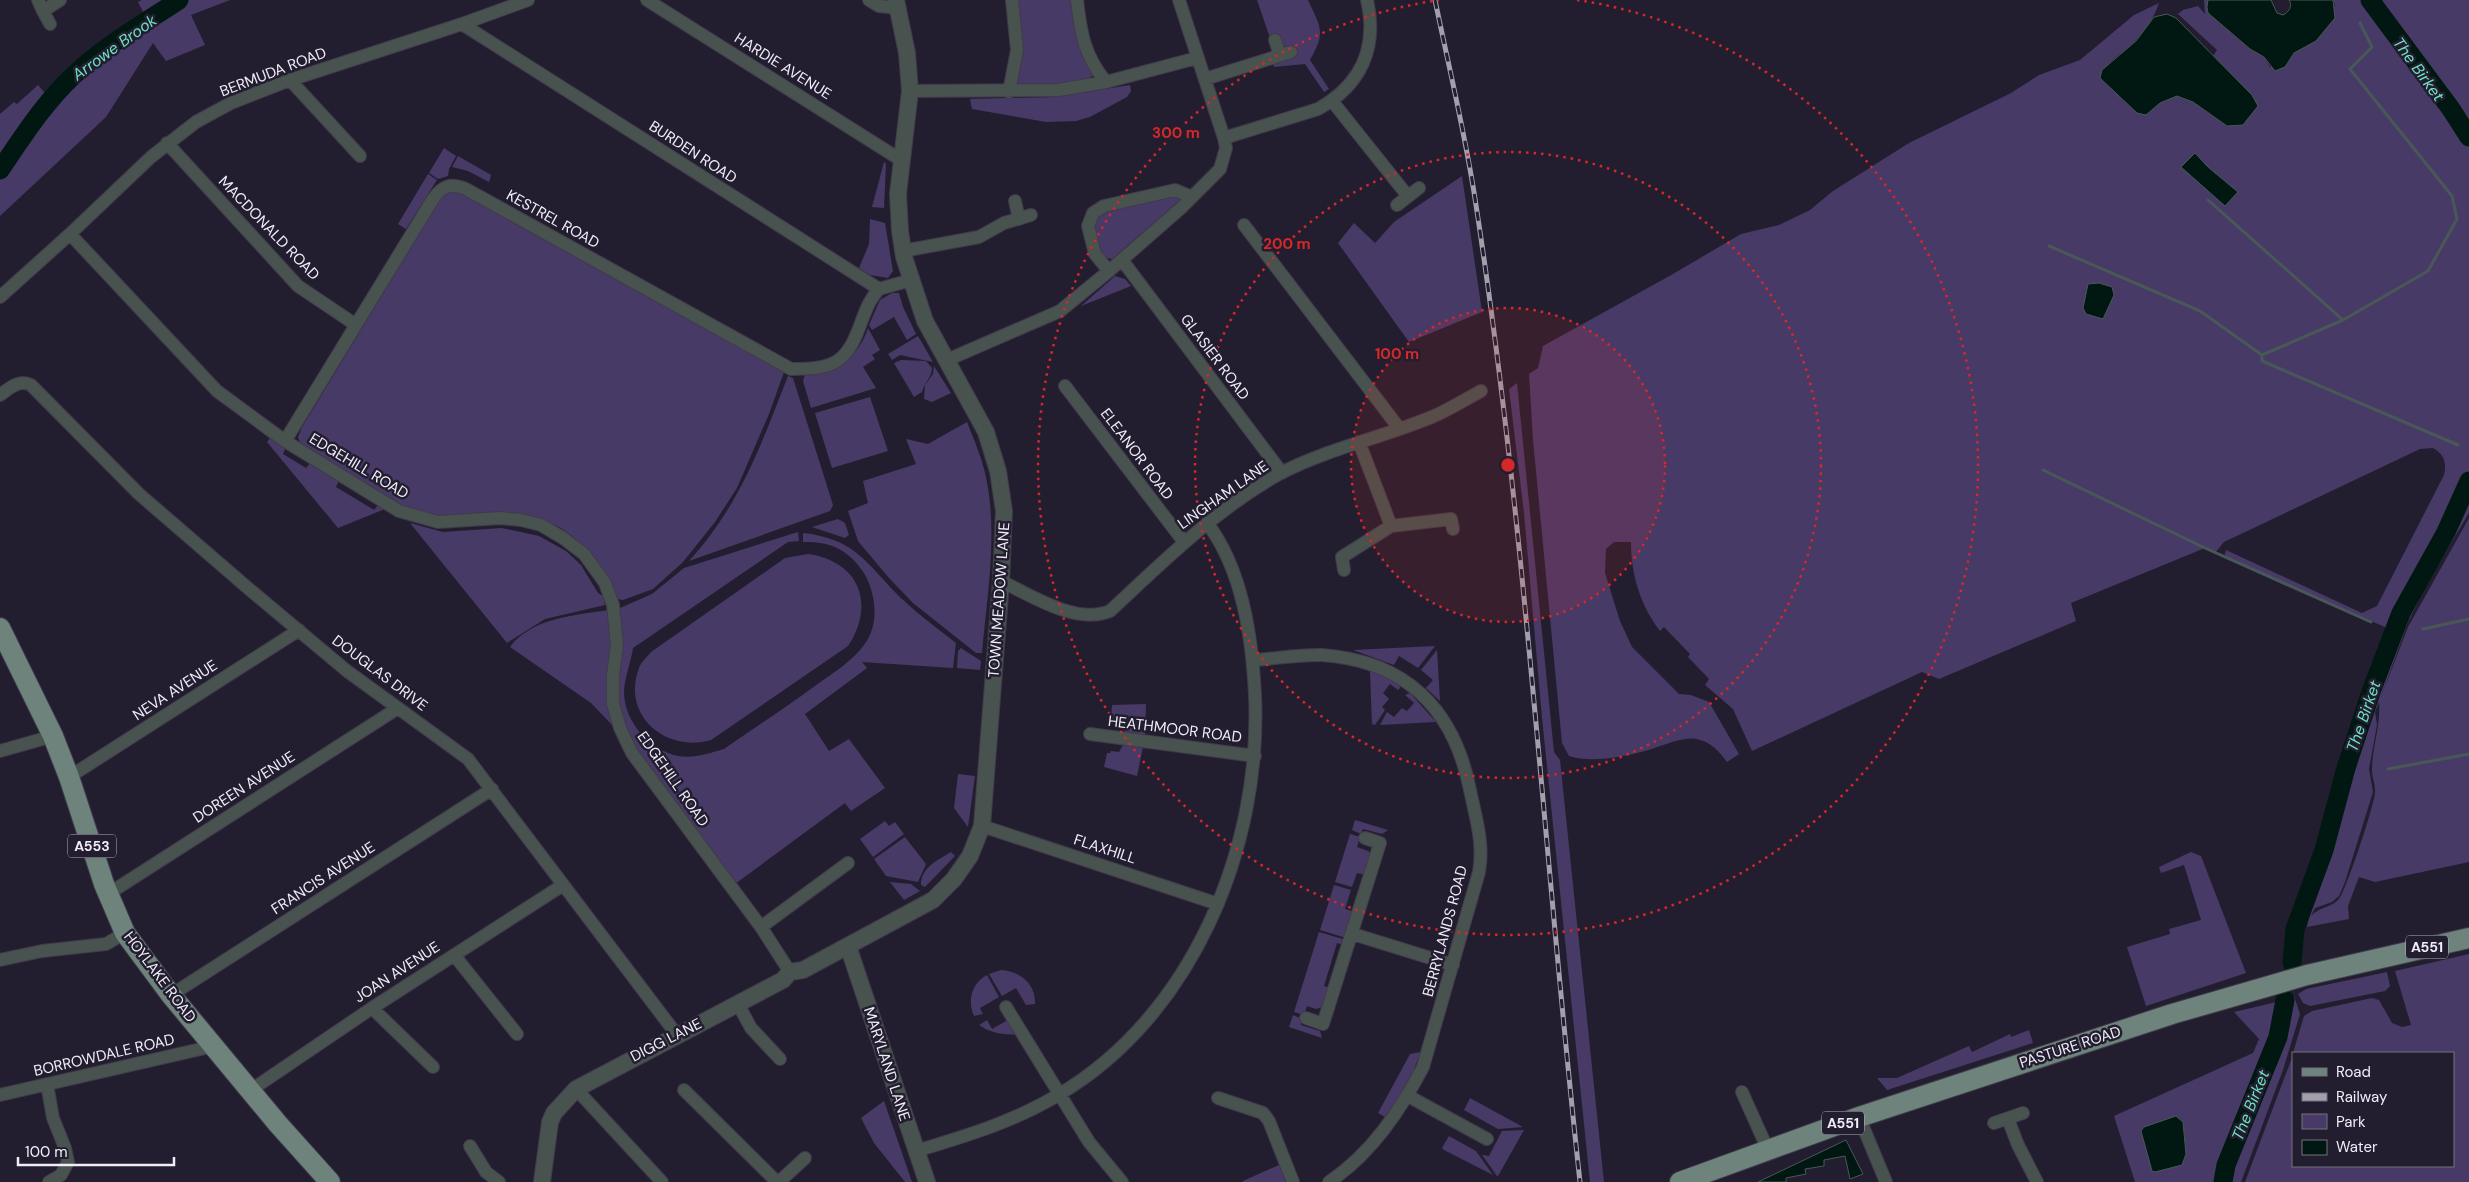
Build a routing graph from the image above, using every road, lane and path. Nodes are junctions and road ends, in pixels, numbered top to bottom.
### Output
1 (60, 0) edge
2 (528, 0) edge
3 (647, 0) edge
4 (869, 0) edge
5 (1012, 0) edge
6 (1077, 0) edge
7 (1179, 0) edge
8 (1367, 0) edge
9 (897, 4) edge
10 (41, 5) edge
11 (50, 24) dead end
12 (462, 24) junction
13 (1276, 40) dead end
14 (1197, 58) junction
15 (1205, 79) junction
16 (290, 80) junction
17 (1106, 82) junction
18 (910, 91) junction
19 (1009, 92) junction
20 (1332, 101) junction
21 (1224, 138) junction
22 (167, 143) junction
23 (360, 156) dead end
24 (900, 160) junction
25 (1420, 188) dead end
26 (1407, 195) junction
27 (1192, 198) junction
28 (1015, 201) dead end
29 (1397, 205) dead end
30 (1244, 225) dead end
31 (70, 234) junction
32 (903, 251) junction
33 (1122, 260) junction
34 (1109, 272) junction
35 (911, 280) junction
36 (879, 289) junction
37 (0, 297) edge
38 (356, 325) junction
39 (948, 360) junction
40 (1065, 386) dead end
41 (1481, 391) dead end
42 (0, 395) edge
43 (1399, 428) junction
44 (285, 441) junction
45 (1359, 442) junction
46 (1282, 473) junction
47 (1207, 523) junction
48 (1390, 526) junction
49 (1453, 529) dead end
50 (1184, 542) junction
51 (1344, 570) dead end
52 (1001, 582) junction
53 (0, 628) edge
54 (299, 630) junction
55 (1254, 660) junction
56 (398, 708) junction
57 (1090, 734) dead end
58 (53, 736) junction
59 (0, 751) edge
60 (1255, 756) junction
61 (69, 777) junction
62 (492, 789) junction
63 (982, 826) junction
64 (1365, 838) dead end
65 (848, 863) dead end
66 (564, 885) junction
67 (108, 894) junction
68 (1218, 904) junction
69 (761, 927) junction
70 (125, 933) junction
71 (1353, 934) junction
72 (2469, 938) edge
73 (848, 946) junction
74 (454, 954) junction
75 (0, 960) edge
76 (1453, 965) junction
77 (790, 972) junction
78 (171, 995) junction
79 (738, 1004) junction
80 (1006, 1007) dead end
81 (372, 1008) junction
82 (1306, 1018) dead end
83 (517, 1034) dead end
84 (678, 1034) junction
85 (214, 1046) junction
86 (780, 1059) dead end
87 (433, 1067) dead end
88 (47, 1084) junction
89 (576, 1089) junction
90 (251, 1090) junction
91 (684, 1090) dead end
92 (1742, 1092) dead end
93 (1060, 1094) junction
94 (0, 1095) edge
95 (1408, 1096) junction
96 (1218, 1098) dead end
97 (2023, 1113) dead end
98 (1859, 1117) junction
99 (2008, 1119) junction
100 (1994, 1123) dead end
101 (1487, 1139) dead end
102 (470, 1146) dead end
103 (1768, 1150) junction
104 (916, 1151) junction
105 (804, 1158) dead end
106 (49, 1182) edge
107 (330, 1182) edge
108 (498, 1182) edge
109 (542, 1182) edge
110 (662, 1182) edge
111 (778, 1182) edge
112 (927, 1182) edge
113 (1122, 1182) edge
114 (1293, 1182) edge
115 (1329, 1182) edge
116 (1680, 1182) edge
117 (1886, 1182) edge
118 (2037, 1182) edge

1 - 10 street
2 - 12 street, BERMUDA ROAD
3 - 24 street, HARDIE AVENUE
4 - 9 street
5 - 19 street
6 - 17 street
7 - 14 street
8 - 20 street
9 - 18 street, TOWN MEADOW LANE
10 - 11 street
12 - 16 street, BERMUDA ROAD
12 - 36 street, BURDEN ROAD
13 - 15 street
14 - 15 street
14 - 17 street
15 - 21 street
16 - 22 street, BERMUDA ROAD
16 - 23 street
17 - 19 street
18 - 19 street
18 - 24 street, TOWN MEADOW LANE
20 - 21 street
20 - 26 street
21 - 27 street
22 - 31 street, BERMUDA ROAD
22 - 38 street, MACDONALD ROAD
24 - 32 street, TOWN MEADOW LANE
25 - 26 street
26 - 29 street
27 - 33 street
27 - 34 street
28 - 32 street
30 - 43 street
31 - 37 street, BERMUDA ROAD
31 - 44 street, EDGEHILL ROAD
32 - 35 street, TOWN MEADOW LANE
33 - 34 street
33 - 46 street, GLASIER ROAD
34 - 39 street
35 - 36 street
35 - 39 street, TOWN MEADOW LANE
36 - 38 street, KESTREL ROAD
38 - 44 street, KESTREL ROAD
39 - 52 street, TOWN MEADOW LANE
40 - 50 street, ELEANOR ROAD
41 - 43 street, LINGHAM LANE
42 - 54 street, DOUGLAS DRIVE
43 - 45 street, LINGHAM LANE
44 - 69 street, EDGEHILL ROAD
45 - 46 street, LINGHAM LANE
45 - 48 street
46 - 47 street, LINGHAM LANE
47 - 50 street, LINGHAM LANE
47 - 55 street
48 - 49 street
48 - 51 street
50 - 52 street, LINGHAM LANE
52 - 63 street, TOWN MEADOW LANE
53 - 58 main road, HOYLAKE ROAD / A553
54 - 56 street, DOUGLAS DRIVE
54 - 61 street, NEVA AVENUE
55 - 60 street
55 - 76 street, BERRYLANDS ROAD
56 - 62 street, DOUGLAS DRIVE
56 - 67 street, DOREEN AVENUE
57 - 60 street, HEATHMOOR ROAD
58 - 59 street
58 - 61 main road, HOYLAKE ROAD / A553
60 - 68 street
61 - 67 main road, HOYLAKE ROAD / A553
62 - 66 street, DOUGLAS DRIVE
62 - 78 street, FRANCIS AVENUE
63 - 68 street, FLAXHILL
63 - 73 street, TOWN MEADOW LANE
64 - 71 street
65 - 69 street
66 - 74 street, JOAN AVENUE
66 - 84 street, DOUGLAS DRIVE
67 - 70 main road, HOYLAKE ROAD / A553
68 - 93 street
69 - 77 street, EDGEHILL ROAD
70 - 75 street
70 - 78 main road, HOYLAKE ROAD / A553
71 - 76 street
71 - 82 street
72 - 98 main road, PASTURE ROAD / A551
73 - 77 street, DIGG LANE
73 - 104 street, MARYLAND LANE
74 - 81 street, JOAN AVENUE
74 - 83 street
76 - 95 street, BERRYLANDS ROAD
77 - 79 street, DIGG LANE
78 - 85 main road, HOYLAKE ROAD / A553
79 - 84 street, DIGG LANE
79 - 86 street
80 - 93 street
81 - 87 street
81 - 90 street, JOAN AVENUE
84 - 89 street, DIGG LANE
85 - 88 street, BORROWDALE ROAD
85 - 90 main road, HOYLAKE ROAD / A553
88 - 94 street, BORROWDALE ROAD
88 - 106 street
89 - 109 street, DIGG LANE
89 - 110 street
90 - 107 main road, HOYLAKE ROAD / A553
91 - 111 street
92 - 103 street
93 - 104 street
93 - 113 street
95 - 101 street
95 - 115 street, BERRYLANDS ROAD
96 - 114 street
97 - 99 street
98 - 103 main road, PASTURE ROAD / A551
98 - 117 street
99 - 100 street
99 - 118 street
102 - 108 street
103 - 116 main road, PASTURE ROAD / A551
104 - 112 street, MARYLAND LANE
105 - 111 street

